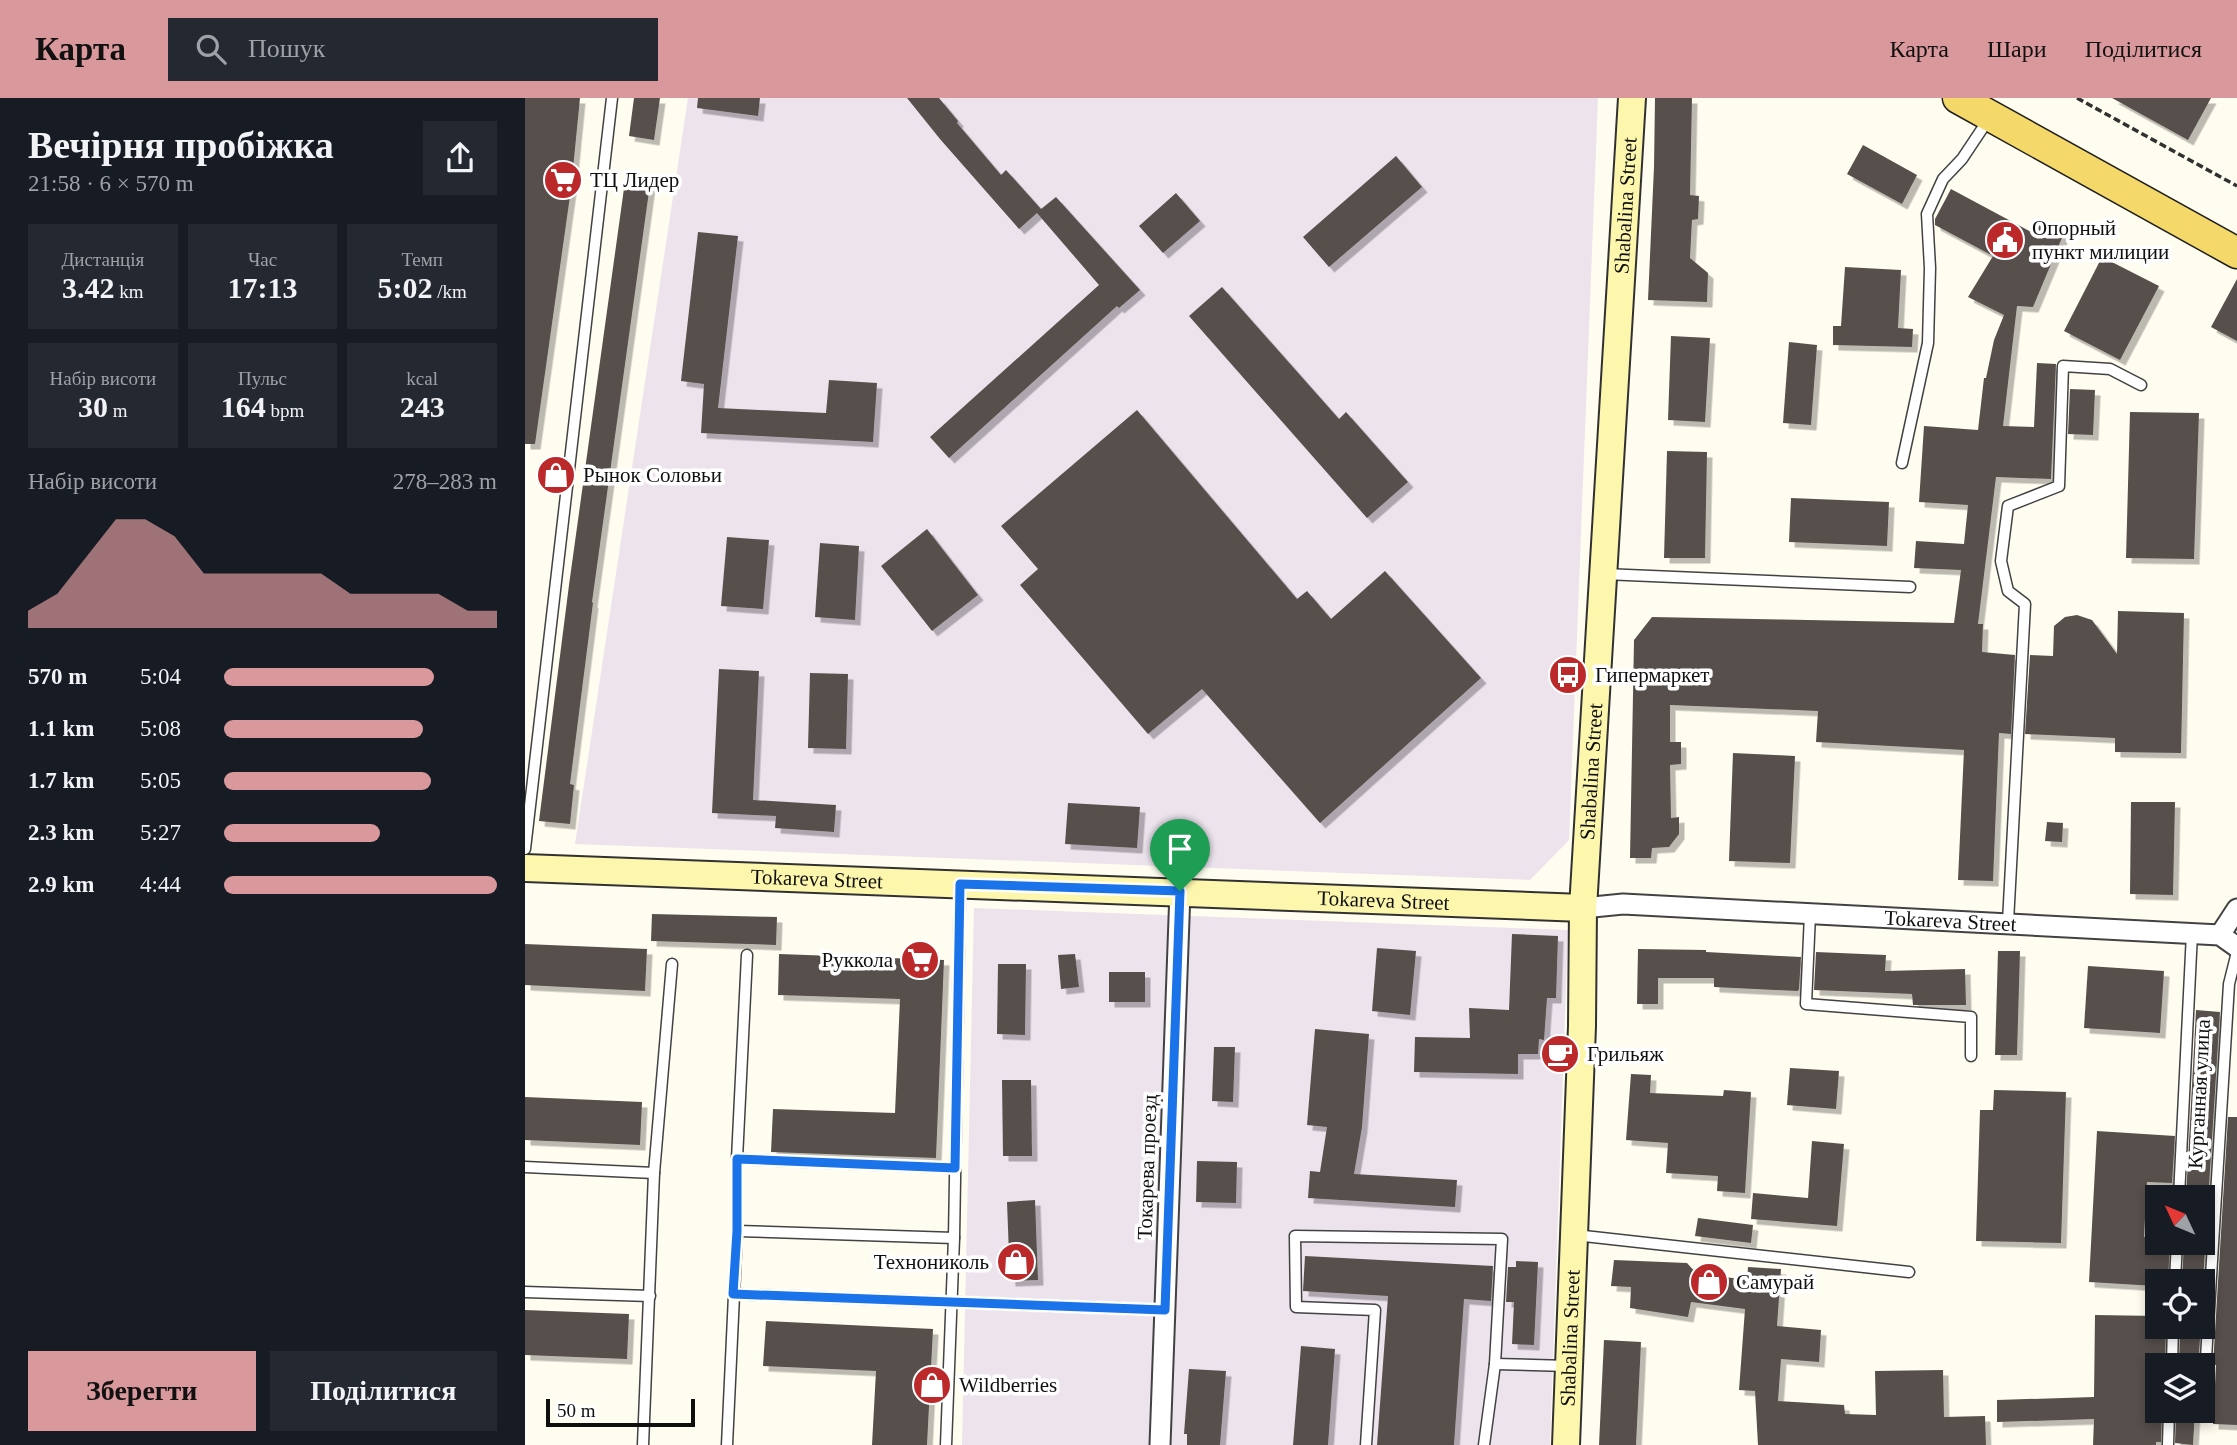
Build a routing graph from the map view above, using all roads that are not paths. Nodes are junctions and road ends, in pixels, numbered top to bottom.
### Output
1 (612, 98) edge
2 (1632, 98) edge
3 (1958, 98) edge
4 (1991, 116) junction
5 (2237, 253) edge
6 (2141, 385) dead end
7 (1902, 463) dead end
8 (1603, 574) junction
9 (1910, 587) dead end
10 (525, 849) edge
11 (525, 868) edge
12 (960, 884) junction
13 (1180, 891) junction
14 (1583, 908) junction
15 (2237, 909) edge
16 (1810, 914) junction
17 (2008, 922) junction
18 (2192, 933) junction
19 (2220, 935) junction
20 (2237, 947) edge
21 (2237, 952) edge
22 (747, 955) dead end
23 (671, 964) dead end
24 (1971, 1056) dead end
25 (737, 1159) junction
26 (525, 1167) edge
27 (955, 1168) junction
28 (655, 1172) junction
29 (2180, 1185) edge
30 (737, 1231) junction
31 (1574, 1235) junction
32 (954, 1238) junction
33 (1909, 1272) dead end
34 (525, 1292) edge
35 (733, 1294) junction
36 (650, 1296) junction
37 (952, 1300) junction
38 (1165, 1310) junction
39 (2206, 1353) edge
40 (1495, 1364) junction
41 (1569, 1366) junction
42 (2169, 1423) edge
43 (643, 1445) edge
44 (727, 1445) edge
45 (946, 1445) edge
46 (1160, 1445) edge
47 (1366, 1445) edge
48 (1484, 1445) edge
49 (1566, 1445) edge
50 (2168, 1445) edge

1 - 10 lane
2 - 8 main road, Shabalina Street
3 - 4 main road
4 - 5 main road
4 - 7 lane
6 - 17 lane
8 - 9 lane
8 - 14 main road, Shabalina Street
11 - 12 main road, Tokareva Street
12 - 13 main road, Tokareva Street
12 - 27 lane
13 - 14 main road, Tokareva Street
13 - 38 street, Токарева проезд
14 - 16 street, Tokareva Street
14 - 31 main road, Shabalina Street
15 - 19 street
16 - 17 street, Tokareva Street
16 - 24 lane
17 - 18 street, Tokareva Street
18 - 19 street, Tokareva Street
18 - 29 lane, Курганная улица
19 - 20 street
21 - 39 lane, Курганная улица
22 - 25 lane
23 - 28 lane
25 - 27 lane
25 - 30 lane
26 - 28 lane
27 - 32 lane
28 - 36 lane
30 - 32 lane
30 - 35 lane
31 - 33 lane
31 - 41 main road, Shabalina Street
32 - 37 lane
34 - 36 lane
35 - 37 lane
35 - 44 lane
36 - 43 lane
37 - 38 lane
37 - 45 lane
38 - 46 street, Токарева проезд
40 - 41 lane
40 - 47 lane
40 - 48 lane
41 - 49 main road, Shabalina Street
42 - 50 lane

